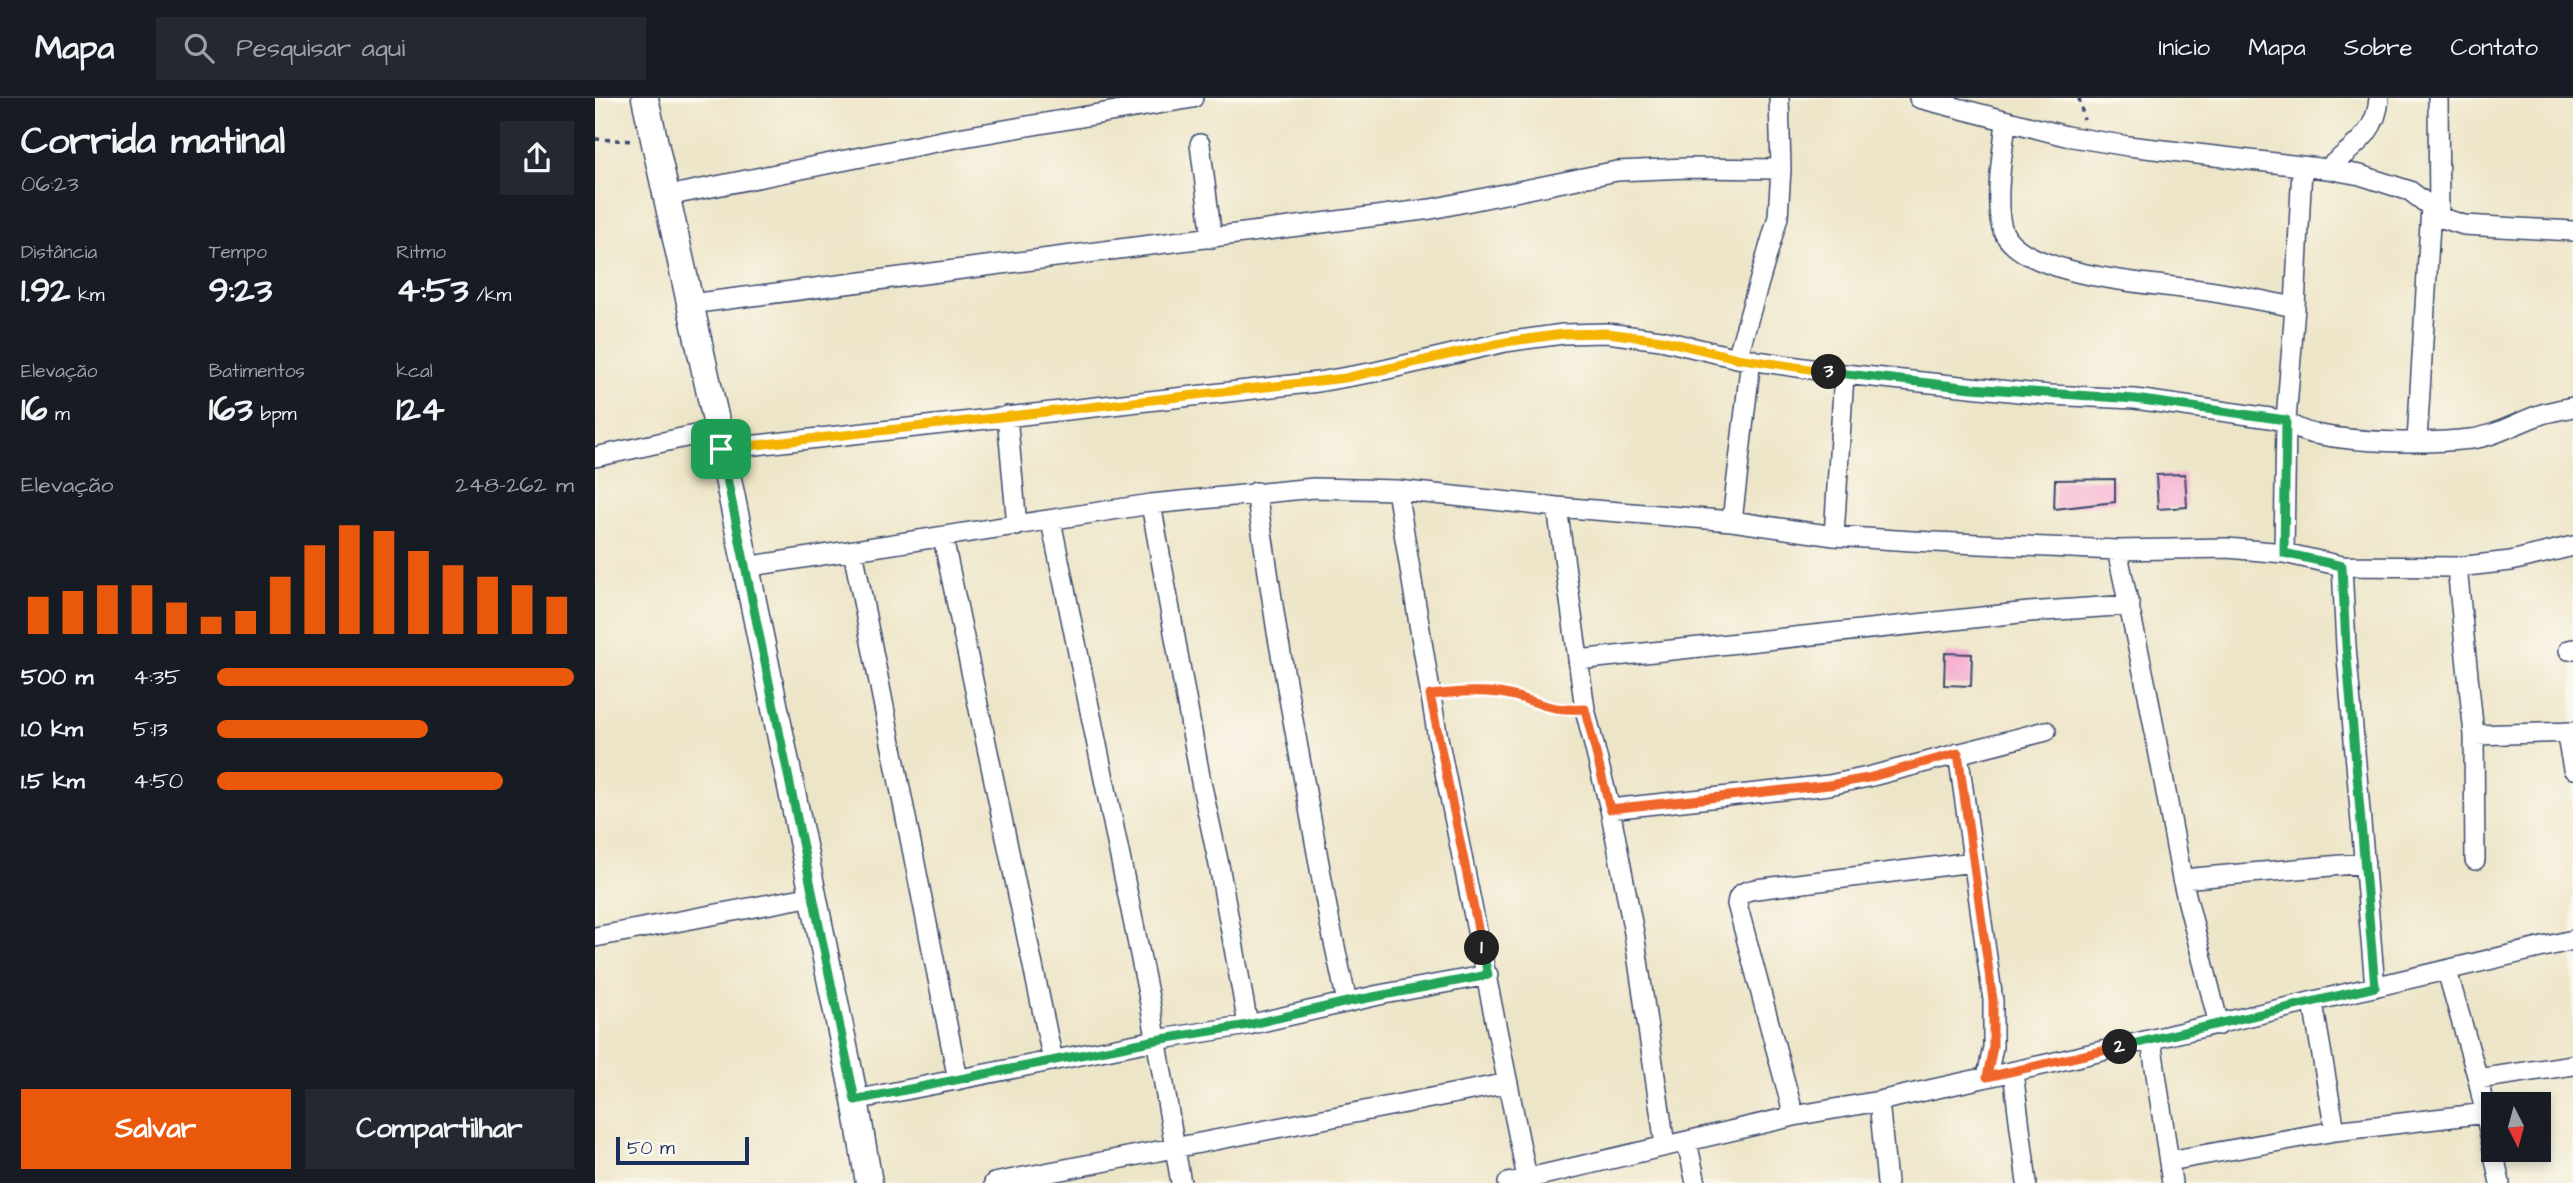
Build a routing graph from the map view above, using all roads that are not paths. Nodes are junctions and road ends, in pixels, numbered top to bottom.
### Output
1 (645, 98) edge
2 (1779, 98) edge
3 (1919, 98) edge
4 (2379, 98) edge
5 (2438, 98) edge
6 (1183, 99) edge
7 (2006, 121) junction
8 (1200, 144) dead end
9 (2302, 167) junction
10 (1781, 169) junction
11 (2327, 169) junction
12 (667, 196) junction
13 (2435, 212) junction
14 (2573, 231) edge
15 (1212, 238) junction
16 (690, 304) junction
17 (2295, 307) junction
18 (1744, 358) junction
19 (1844, 374) junction
20 (2573, 407) edge
21 (1007, 416) junction
22 (2286, 420) junction
23 (720, 440) junction
24 (2417, 441) junction
25 (595, 457) edge
26 (1397, 490) junction
27 (1256, 492) junction
28 (1151, 504) junction
29 (1557, 508) junction
30 (1051, 521) junction
31 (1731, 521) junction
32 (1017, 526) junction
33 (1834, 536) junction
34 (943, 538) junction
35 (2573, 546) edge
36 (2117, 550) junction
37 (853, 551) junction
38 (2284, 553) junction
39 (2342, 566) junction
40 (745, 567) junction
41 (2457, 567) junction
42 (2130, 605) junction
43 (1578, 660) junction
44 (2046, 732) dead end
45 (2570, 732) edge
46 (2474, 735) junction
47 (1958, 753) junction
48 (2573, 769) edge
49 (1610, 809) junction
50 (2475, 860) dead end
51 (1973, 863) junction
52 (2365, 863) junction
53 (2182, 879) junction
54 (813, 896) junction
55 (595, 937) edge
56 (2573, 940) edge
57 (2447, 971) junction
58 (1488, 975) junction
59 (2375, 987) junction
60 (1347, 1002) junction
61 (2313, 1003) junction
62 (1248, 1025) junction
63 (2219, 1025) junction
64 (1156, 1040) junction
65 (2151, 1040) junction
66 (1053, 1061) junction
67 (2573, 1065) edge
68 (2013, 1072) junction
69 (1987, 1077) junction
70 (2478, 1079) junction
71 (958, 1080) junction
72 (1508, 1083) junction
73 (2481, 1092) edge
74 (855, 1100) junction
75 (1879, 1101) junction
76 (2481, 1114) edge
77 (1794, 1116) junction
78 (2335, 1131) junction
79 (1686, 1142) junction
80 (1665, 1145) junction
81 (1175, 1149) junction
82 (2169, 1161) junction
83 (2496, 1162) edge
84 (1528, 1181) edge
85 (869, 1183) edge
86 (994, 1183) edge
87 (1181, 1183) edge
88 (1508, 1183) edge
89 (1696, 1183) edge
90 (1887, 1183) edge
91 (2027, 1183) edge
92 (2172, 1183) edge
93 (2500, 1183) edge

1 - 12 street
2 - 10 street
3 - 7 street
4 - 11 street
5 - 13 street
6 - 12 street
7 - 9 street
7 - 17 street
8 - 15 street
9 - 11 street
9 - 17 street
10 - 15 street
10 - 18 street
11 - 13 street
12 - 16 street
13 - 14 street
13 - 24 street
15 - 16 street
16 - 23 street
17 - 22 street
18 - 19 street
18 - 21 street
18 - 31 street
19 - 22 street
19 - 33 street
20 - 24 street
21 - 23 street
21 - 32 street
22 - 24 street
22 - 38 street
23 - 25 street
23 - 40 street
26 - 27 street
26 - 29 street
26 - 58 street
27 - 28 street
27 - 60 street
28 - 30 street
28 - 62 street
29 - 31 street
29 - 43 street
30 - 32 street
30 - 64 street
31 - 33 street
32 - 34 street
33 - 36 street
34 - 37 street
34 - 66 street
35 - 41 street
36 - 38 street
36 - 42 street
37 - 40 street
37 - 71 street
38 - 39 street
39 - 41 street
39 - 52 street
40 - 54 street
41 - 46 street
42 - 43 street
42 - 53 street
43 - 49 street
44 - 47 street
45 - 46 street
45 - 48 street
46 - 50 street
47 - 49 street
47 - 51 street
49 - 80 street
51 - 69 street
51 - 77 street
52 - 53 street
52 - 59 street
53 - 63 street
54 - 55 street
54 - 74 street
56 - 57 street
57 - 59 street
57 - 70 street
58 - 60 street
58 - 72 street
59 - 61 street
60 - 62 street
61 - 63 street
61 - 78 street
62 - 64 street
63 - 65 street
64 - 66 street
64 - 81 street
65 - 68 street
65 - 82 street
66 - 71 street
67 - 70 street
68 - 69 street
68 - 91 street
69 - 75 street
70 - 73 street
71 - 74 street
72 - 81 street
72 - 84 street
74 - 85 street
75 - 77 street
75 - 90 street
76 - 78 street
77 - 79 street
78 - 82 street
79 - 80 street
79 - 89 street
80 - 84 street
81 - 86 street
81 - 87 street
82 - 92 street
83 - 93 street
84 - 88 street

